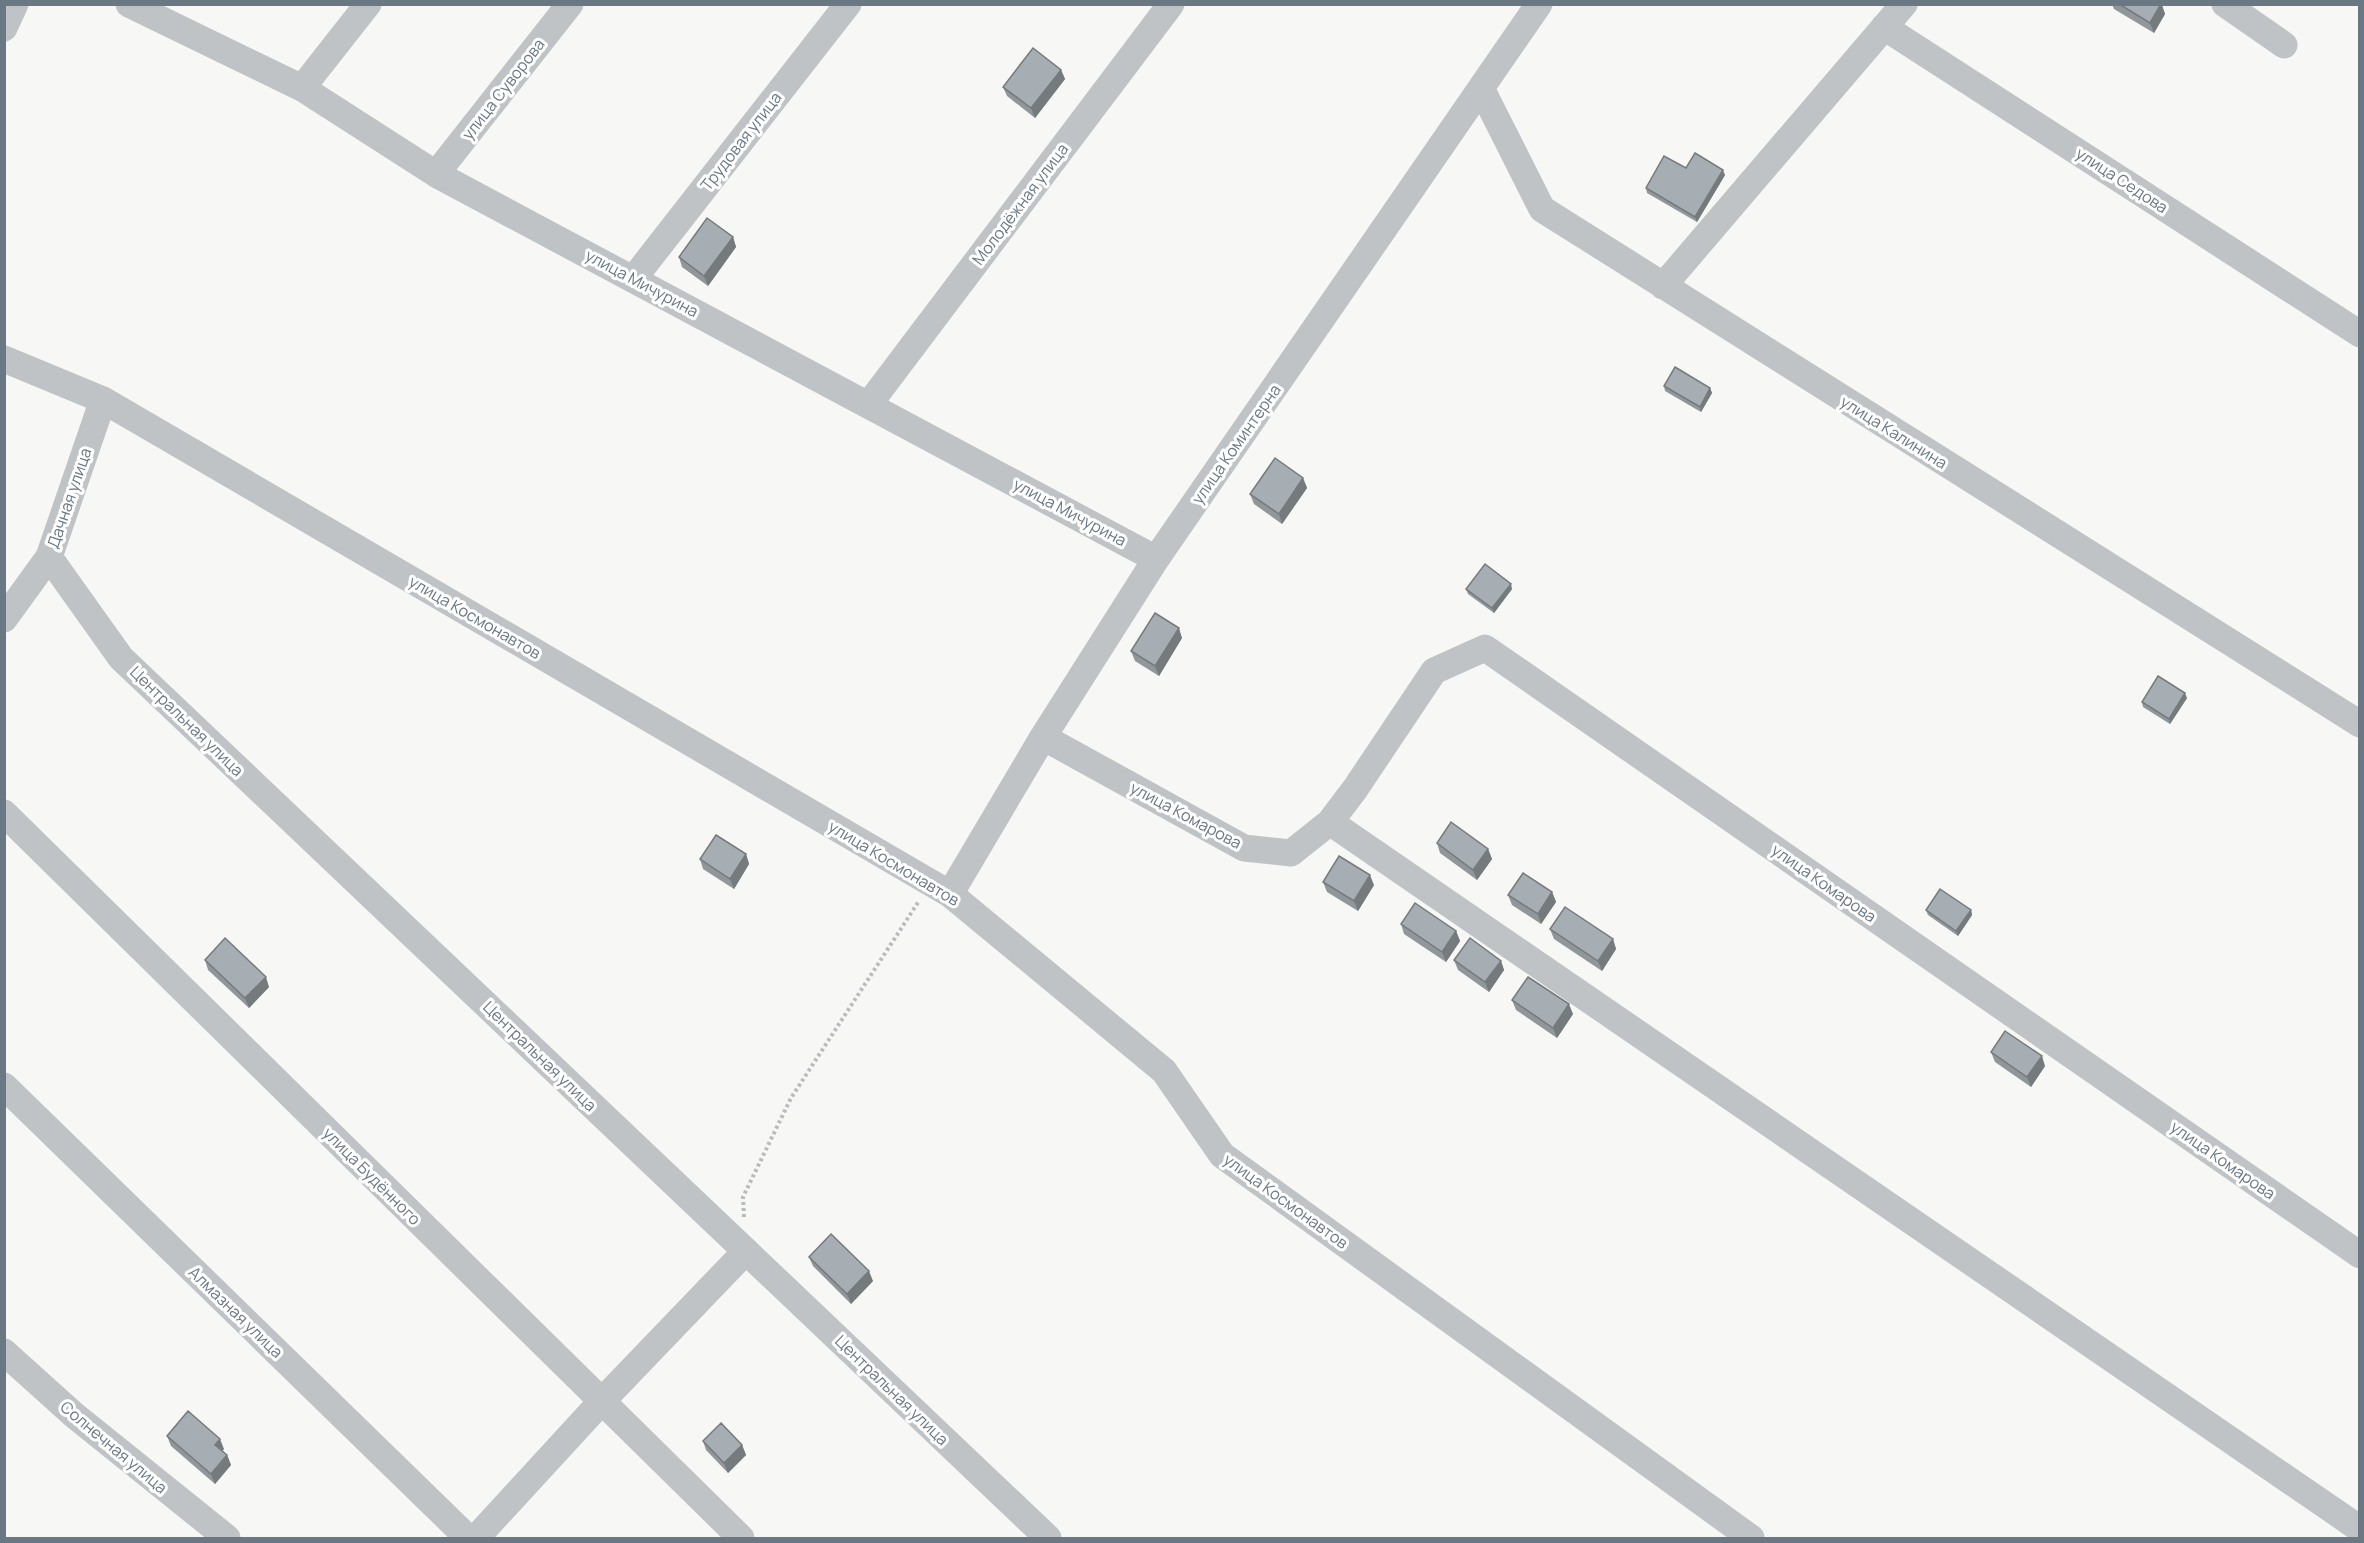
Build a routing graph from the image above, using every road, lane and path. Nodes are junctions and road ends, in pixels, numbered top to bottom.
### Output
1 (15, 4) edge
2 (129, 4) edge
3 (368, 4) edge
4 (570, 4) edge
5 (848, 4) edge
6 (1172, 4) edge
7 (1539, 4) edge
8 (1904, 4) edge
9 (2225, 4) edge
10 (1884, 27) junction
11 (4, 28) edge
12 (2284, 45) dead end
13 (302, 88) junction
14 (1482, 90) junction
15 (436, 174) junction
16 (634, 278) junction
17 (1663, 286) junction
18 (2360, 334) edge
19 (4, 358) edge
20 (103, 400) junction
21 (869, 404) junction
22 (49, 557) junction
23 (1156, 559) junction
24 (4, 619) edge
25 (2360, 724) edge
26 (1042, 737) junction
27 (4, 813) edge
28 (1330, 822) junction
29 (940, 888) junction
30 (4, 1086) edge
31 (746, 1251) junction
32 (2360, 1255) edge
33 (4, 1352) edge
34 (601, 1402) junction
35 (2360, 1529) edge
36 (227, 1539) edge
37 (468, 1539) edge
38 (476, 1539) edge
39 (741, 1539) edge
40 (1048, 1539) edge
41 (1751, 1539) edge

1 - 11 street
2 - 13 street, улица Мичурина
3 - 13 street
4 - 15 street, улица Суворова
5 - 16 street, Трудовая улица
6 - 21 street, Молодёжная улица
7 - 14 street, улица Коминтерна
8 - 10 street
9 - 12 street
10 - 17 street
10 - 18 street, улица Седова
13 - 15 street, улица Мичурина
14 - 17 street, улица Калинина
14 - 23 street, улица Коминтерна
15 - 16 street, улица Мичурина
16 - 21 street, улица Мичурина
17 - 25 street, улица Калинина
19 - 20 street, улица Космонавтов
20 - 22 street, Дачная улица
20 - 29 street, улица Космонавтов
21 - 23 street, улица Мичурина
22 - 24 street, Дачная улица
22 - 31 street, Центральная улица
23 - 26 street, улица Коминтерна
26 - 28 street, улица Комарова
26 - 29 street, улица Коминтерна
27 - 34 street, улица Будённого
28 - 32 street, улица Комарова
28 - 35 street
29 - 31 path
29 - 41 street, улица Космонавтов
30 - 37 street, Алмазная улица
31 - 34 street
31 - 40 street, Центральная улица
33 - 36 street, Солнечная улица
34 - 38 street
34 - 39 street, улица Будённого

